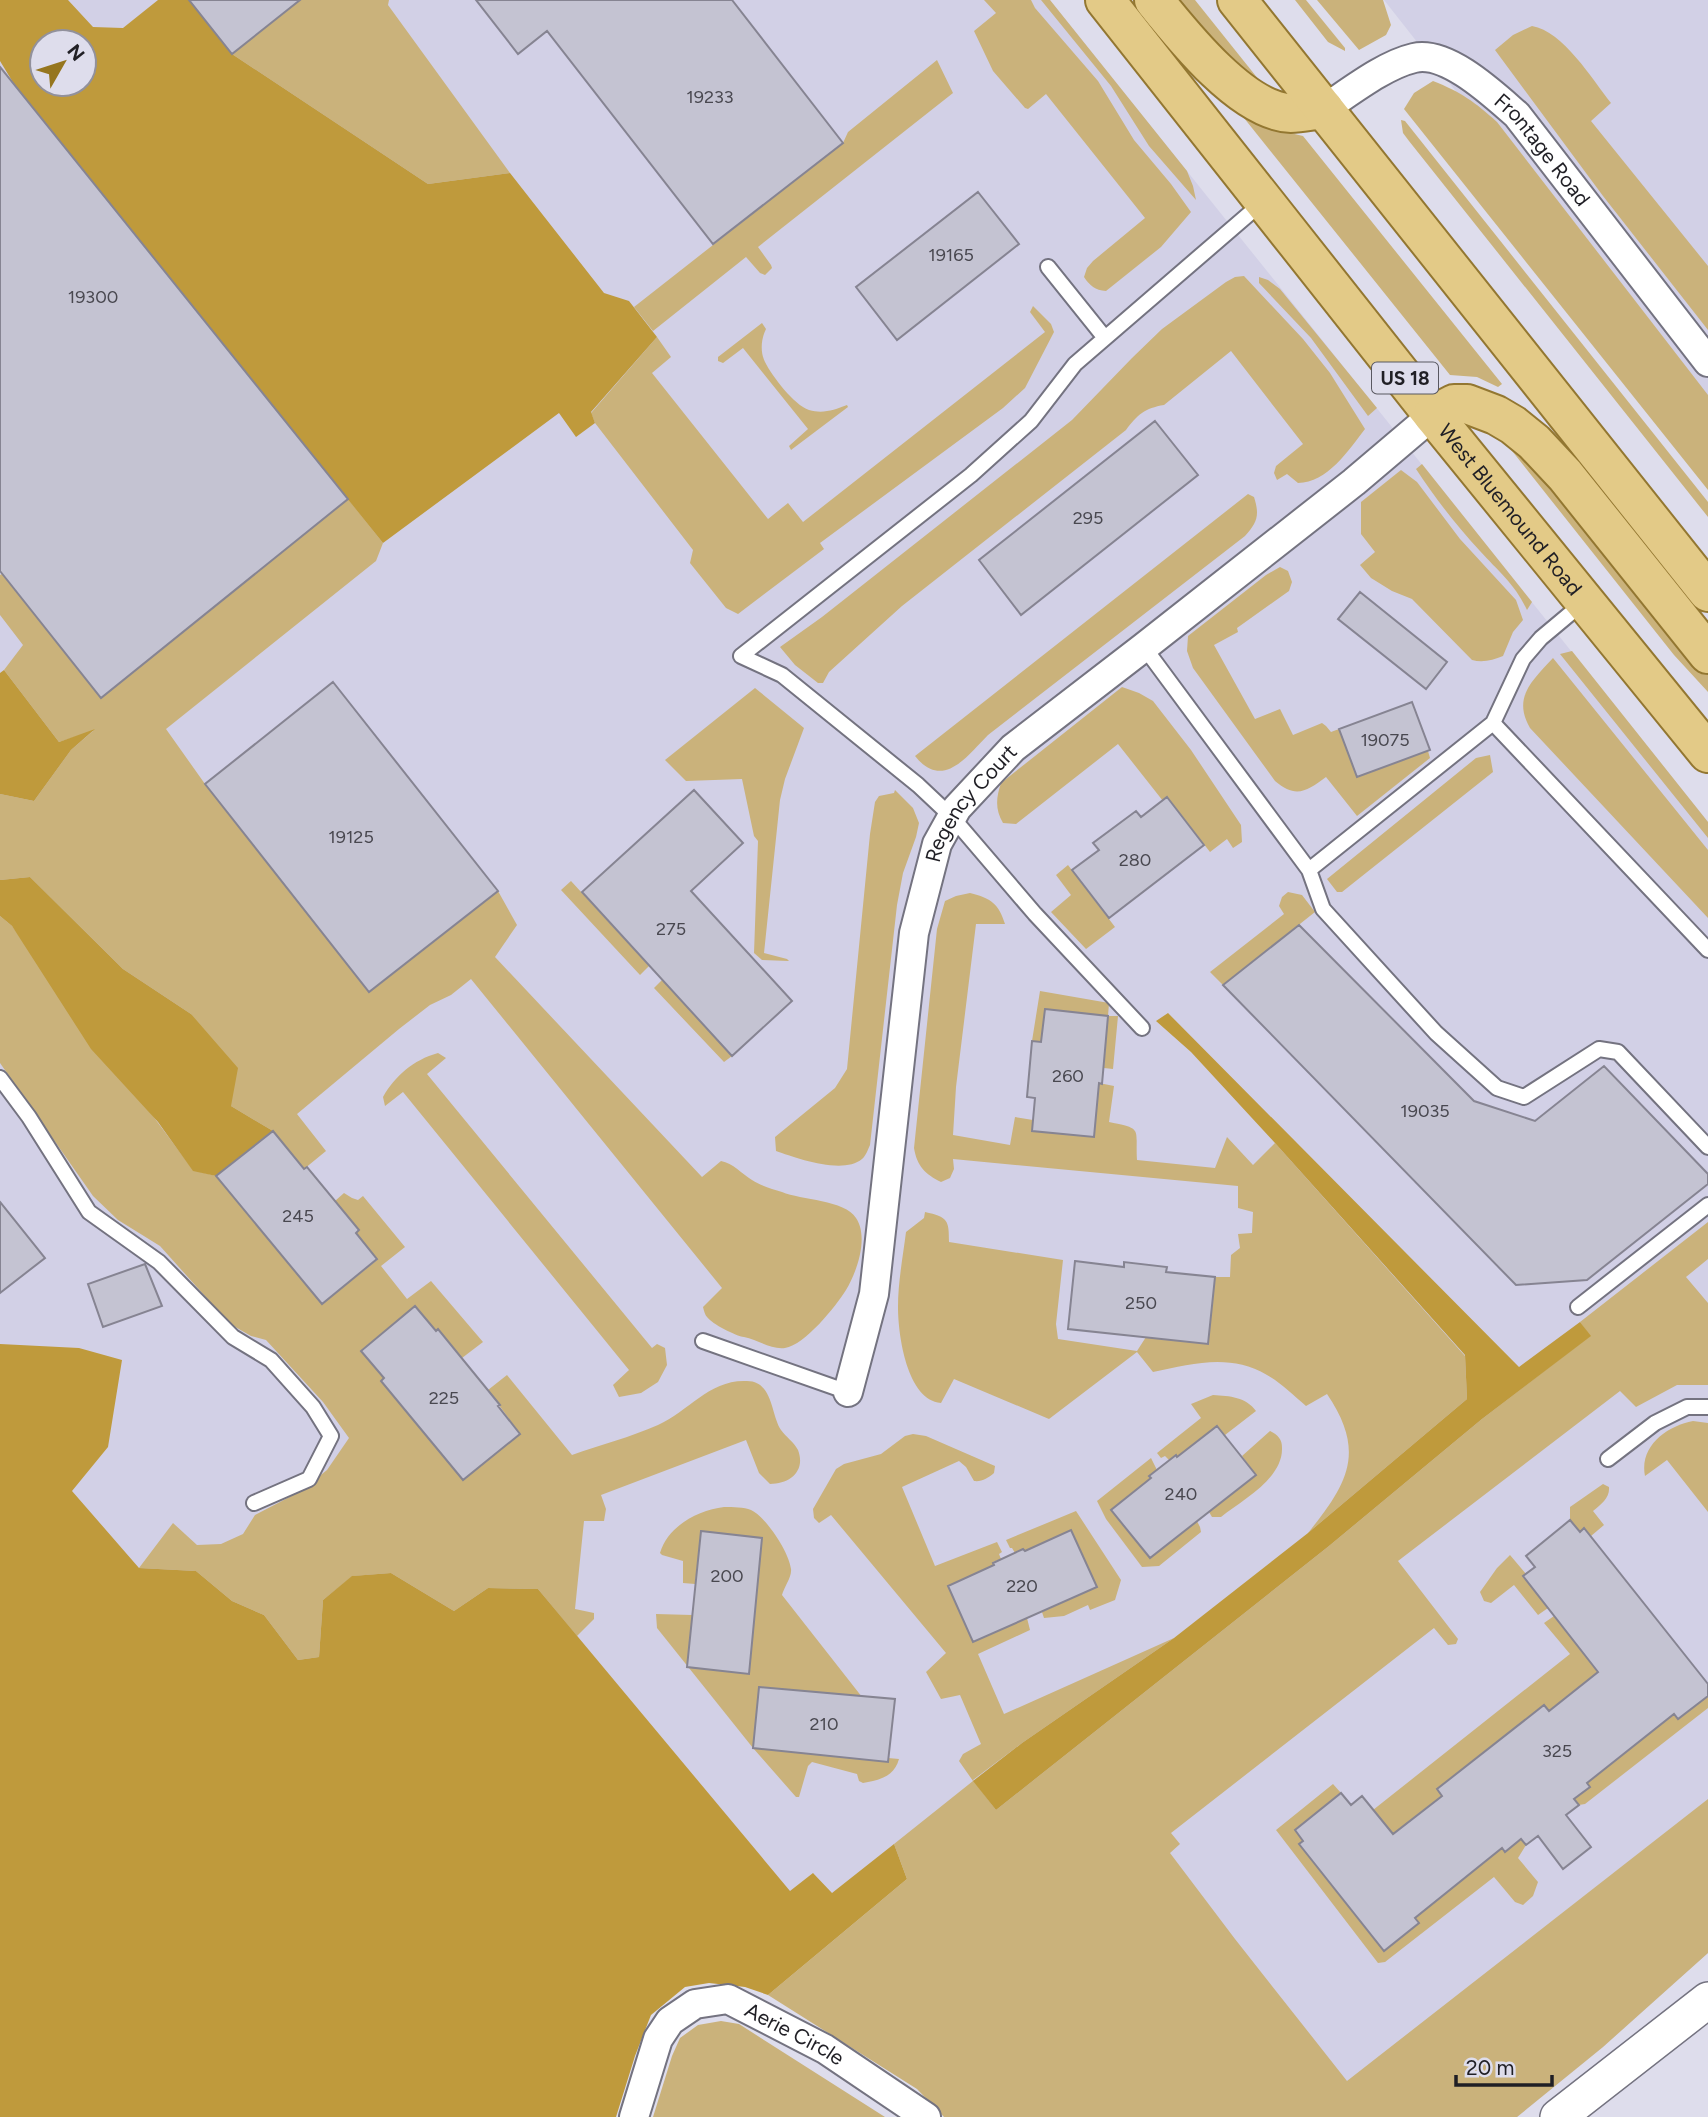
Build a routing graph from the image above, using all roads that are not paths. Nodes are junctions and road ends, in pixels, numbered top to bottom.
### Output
1 (1105, 0) edge
2 (1154, 0) edge
3 (1237, 0) edge
4 (1324, 109) junction
5 (1265, 200) junction
6 (1048, 267) dead end
7 (1105, 338) junction
8 (1708, 362) edge
9 (1433, 415) junction
10 (1708, 592) edge
11 (1585, 601) junction
12 (1144, 647) junction
13 (1708, 654) edge
14 (1641, 670) junction
15 (1493, 723) junction
16 (1708, 729) edge
17 (1708, 753) edge
18 (952, 817) junction
19 (1309, 870) junction
20 (1708, 950) edge
21 (1142, 1027) dead end
22 (0, 1078) edge
23 (1708, 1147) edge
24 (1708, 1205) edge
25 (1578, 1307) dead end
26 (703, 1341) dead end
27 (848, 1392) joint
28 (1708, 1407) edge
29 (1608, 1459) dead end
30 (254, 1503) dead end
31 (1708, 2000) edge
32 (634, 2117) edge
33 (926, 2117) edge
34 (1558, 2117) edge

1 - 5 main road, West Bluemound Road / US 18
2 - 4 main road
3 - 4 main road
4 - 8 street, Frontage Road
4 - 10 main road
5 - 7 lane
5 - 9 main road, West Bluemound Road / US 18
6 - 7 lane
7 - 18 lane
9 - 11 main road, West Bluemound Road / US 18
9 - 12 street, Regency Court
9 - 13 main road
11 - 14 main road, West Bluemound Road / US 18
11 - 15 lane
12 - 18 street, Regency Court
12 - 19 lane
14 - 16 main road
14 - 17 main road, West Bluemound Road / US 18
15 - 19 lane
15 - 20 lane
18 - 21 lane
18 - 27 street, Regency Court
19 - 23 lane
22 - 30 lane
24 - 25 lane
26 - 27 lane
28 - 29 lane
31 - 34 street
32 - 33 street, Aerie Circle

